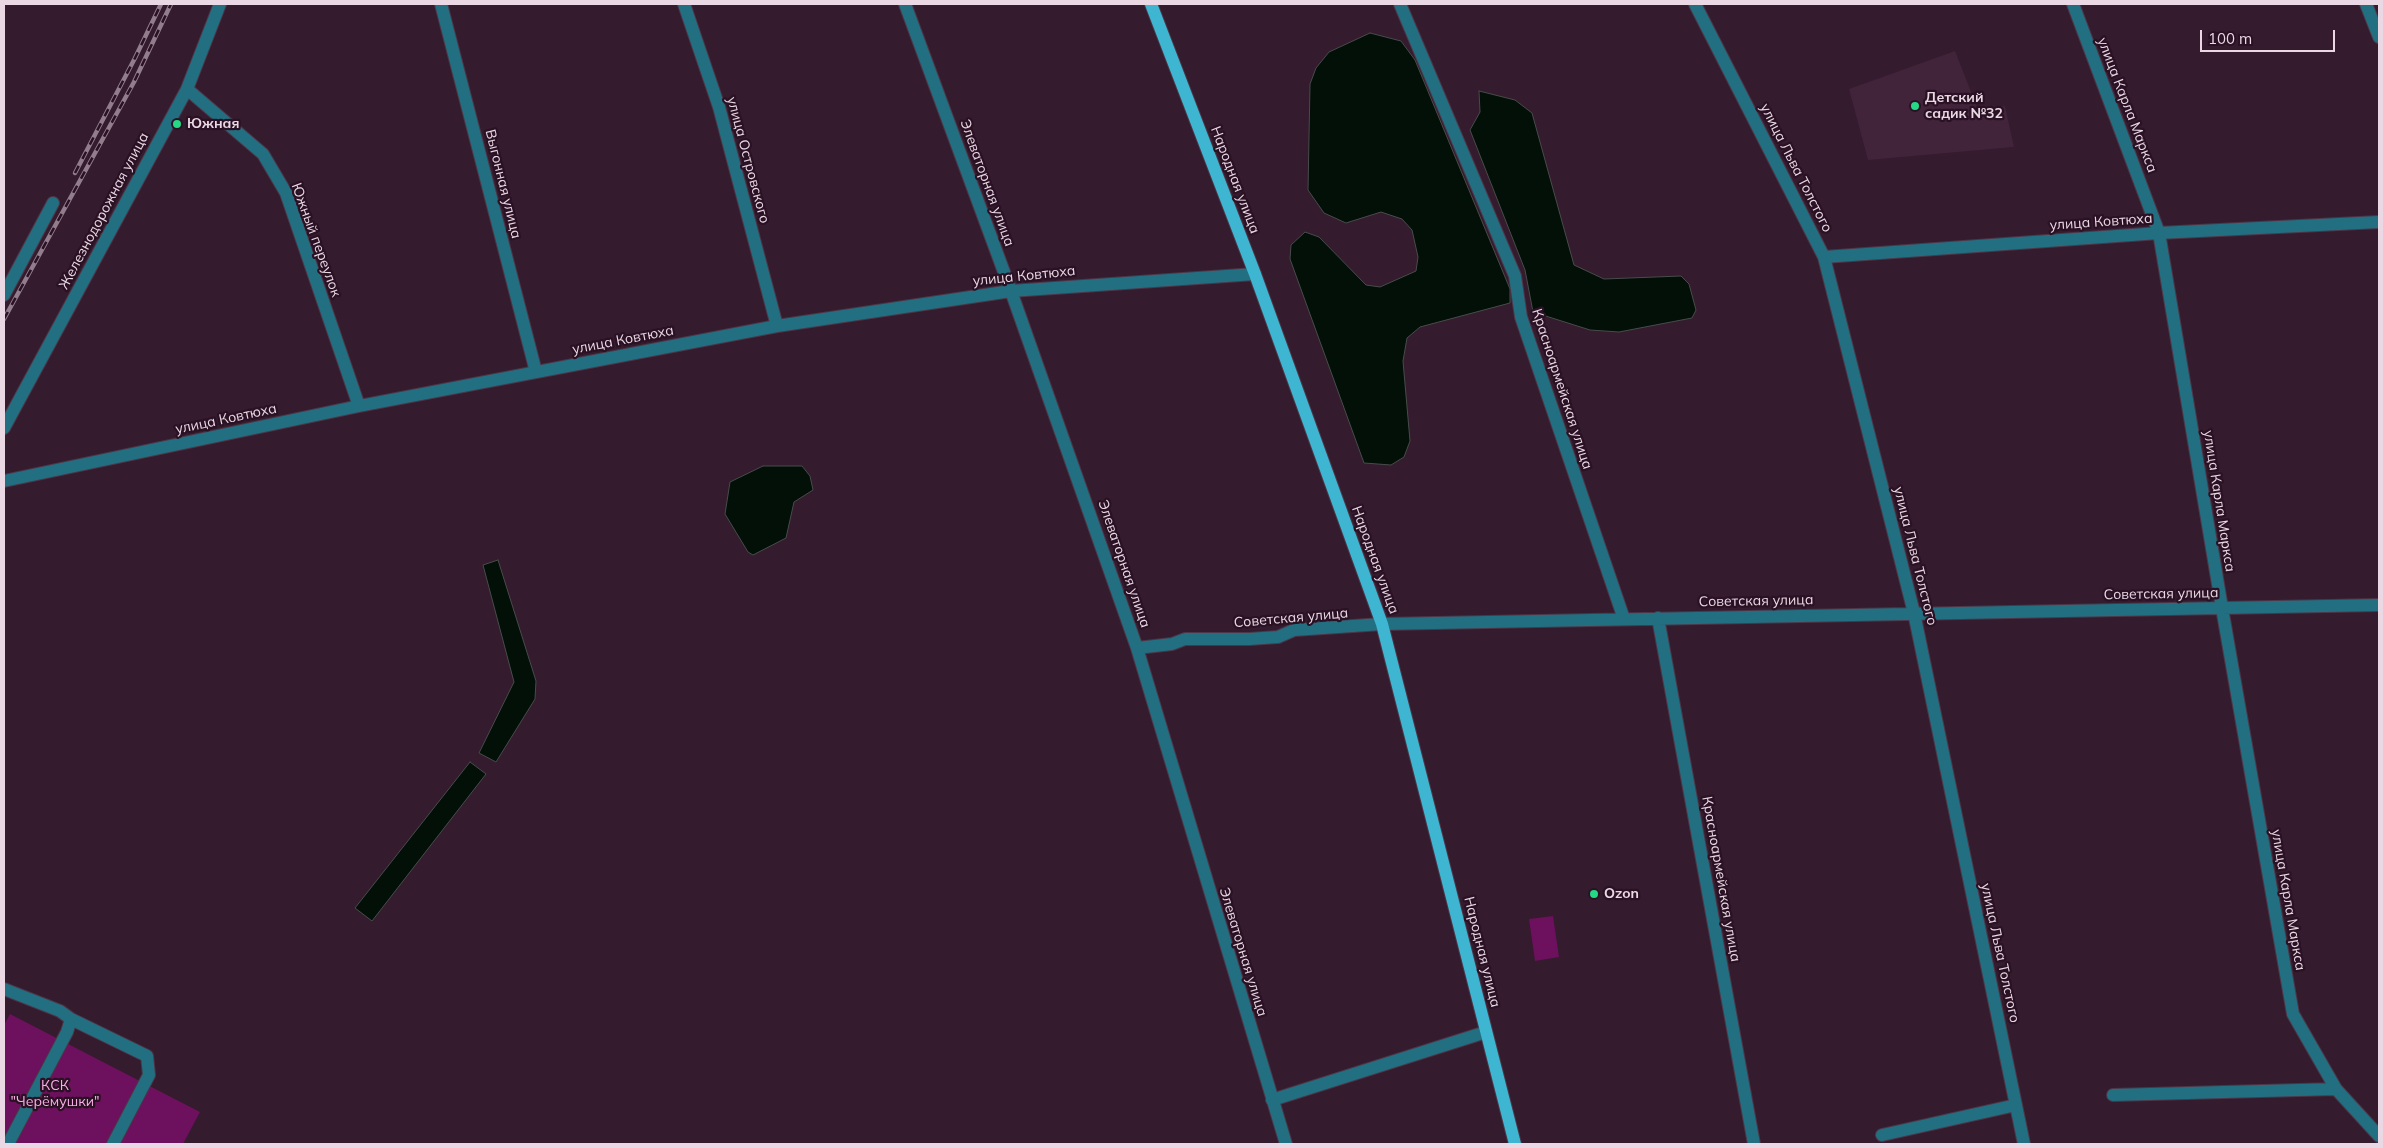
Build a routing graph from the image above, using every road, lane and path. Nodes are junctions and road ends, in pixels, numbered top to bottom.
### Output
1 (220, 4) edge
2 (441, 4) edge
3 (684, 4) edge
4 (905, 4) edge
5 (1151, 4) edge
6 (1400, 4) edge
7 (1694, 4) edge
8 (2073, 4) edge
9 (2366, 4) edge
10 (2379, 37) edge
11 (187, 89) junction
12 (53, 203) dead end
13 (2379, 222) edge
14 (2159, 233) junction
15 (1824, 256) junction
16 (1255, 274) junction
17 (1011, 290) junction
18 (4, 295) edge
19 (777, 326) junction
20 (536, 372) junction
21 (358, 406) junction
22 (4, 428) edge
23 (4, 481) edge
24 (2379, 605) edge
25 (2222, 608) junction
26 (1914, 613) junction
27 (1658, 618) junction
28 (1624, 619) junction
29 (1382, 624) junction
30 (1137, 648) junction
31 (4, 989) edge
32 (69, 1026) junction
33 (1486, 1032) junction
34 (2336, 1089) junction
35 (2113, 1095) dead end
36 (1272, 1100) junction
37 (2016, 1105) junction
38 (1882, 1134) dead end
39 (2379, 1136) edge
40 (8, 1144) edge
41 (113, 1144) edge
42 (1286, 1144) edge
43 (1515, 1144) edge
44 (1754, 1144) edge
45 (2024, 1144) edge

1 - 11 street, Железнодорожная улица
2 - 20 street, Выгонная улица
3 - 19 street, улица Островского
4 - 17 street, Элеваторная улица
5 - 16 main road, Народная улица
6 - 28 street, Красноармейская улица
7 - 15 street, улица Льва Толстого
8 - 14 street, улица Карла Маркса
9 - 10 street
11 - 21 street, Южный переулок
11 - 22 street, Железнодорожная улица
12 - 18 street
13 - 14 street, улица Ковтюха
14 - 15 street, улица Ковтюха
14 - 25 street, улица Карла Маркса
15 - 26 street, улица Льва Толстого
16 - 17 street, улица Ковтюха
16 - 29 main road, Народная улица
17 - 19 street, улица Ковтюха
17 - 30 street, Элеваторная улица
19 - 20 street, улица Ковтюха
20 - 21 street, улица Ковтюха
21 - 23 street, улица Ковтюха
24 - 25 street, Советская улица
25 - 26 street, Советская улица
25 - 34 street, улица Карла Маркса
26 - 27 street, Советская улица
26 - 37 street, улица Льва Толстого
27 - 28 street, Советская улица
27 - 44 street, Красноармейская улица
28 - 29 street, Советская улица
29 - 30 street, Советская улица
29 - 33 main road, Народная улица
30 - 36 street, Элеваторная улица
31 - 32 street
32 - 40 street
32 - 41 street
33 - 36 street
33 - 43 main road, Народная улица
34 - 35 street
34 - 39 street, улица Карла Маркса
36 - 42 street, Элеваторная улица
37 - 38 street
37 - 45 street, улица Льва Толстого

